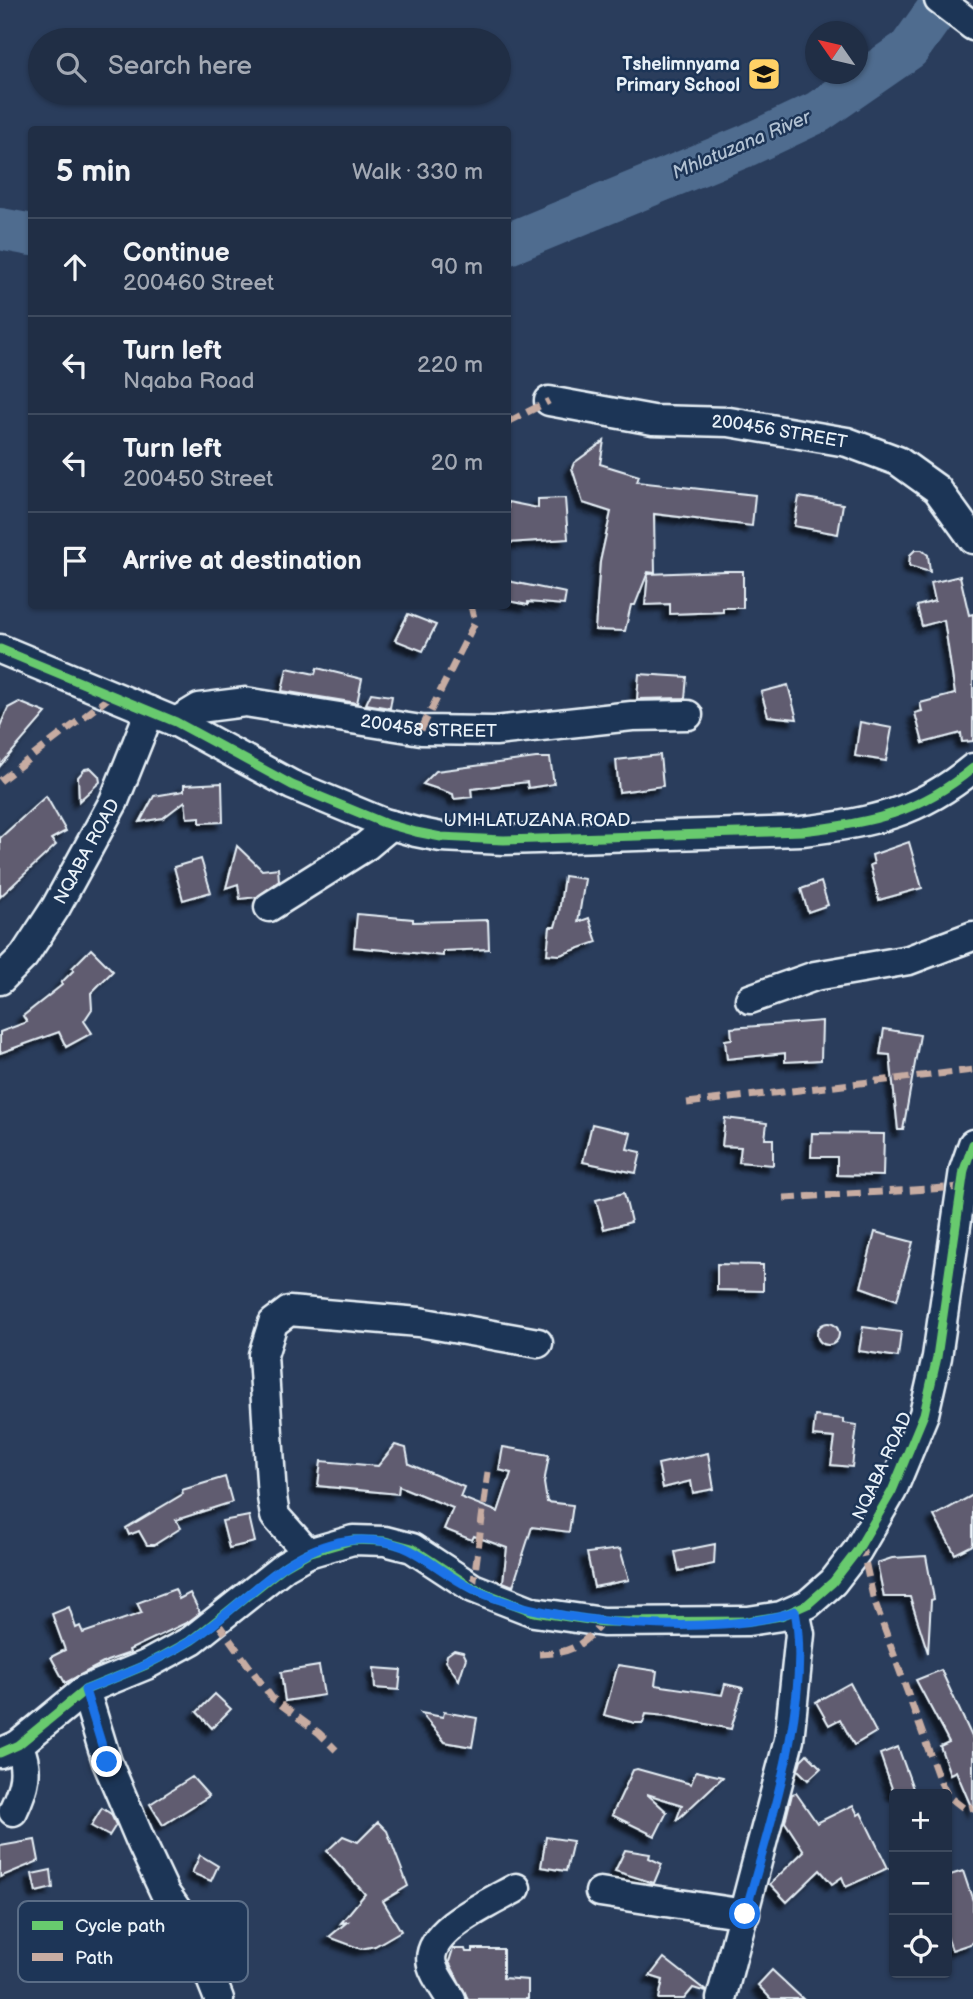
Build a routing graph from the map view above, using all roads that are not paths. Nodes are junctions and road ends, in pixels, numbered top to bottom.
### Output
1 (939, 0) edge
2 (970, 24) edge
3 (549, 401) dead end
4 (973, 539) edge
5 (0, 649) edge
6 (150, 711) junction
7 (688, 715) dead end
8 (176, 722) junction
9 (973, 768) edge
10 (391, 825) junction
11 (269, 907) dead end
12 (973, 936) edge
13 (0, 980) edge
14 (750, 999) dead end
15 (973, 1144) edge
16 (538, 1343) dead end
17 (308, 1553) junction
18 (795, 1611) junction
19 (85, 1690) junction
20 (9, 1749) edge
21 (13, 1811) dead end
22 (516, 1888) dead end
23 (600, 1892) dead end
24 (171, 1901) edge
25 (745, 1914) junction
26 (212, 1982) edge
27 (219, 1999) edge
28 (451, 1999) edge
29 (721, 1999) edge

1 - 2 street
3 - 4 street, 200456 STREET
5 - 6 street, UMHLATUZANA ROAD
6 - 8 street, UMHLATUZANA ROAD
6 - 13 street, NQABA ROAD
7 - 8 street, 200458 STREET
8 - 10 street, UMHLATUZANA ROAD
9 - 10 street, UMHLATUZANA ROAD
10 - 11 street
12 - 14 street
15 - 18 street, NQABA ROAD
16 - 17 street
17 - 18 street, NQABA ROAD
17 - 19 street, NQABA ROAD
18 - 25 street
19 - 20 street, NQABA ROAD
19 - 24 street
20 - 21 street, NQABA ROAD
22 - 28 street
23 - 25 street
25 - 29 street
26 - 27 street

